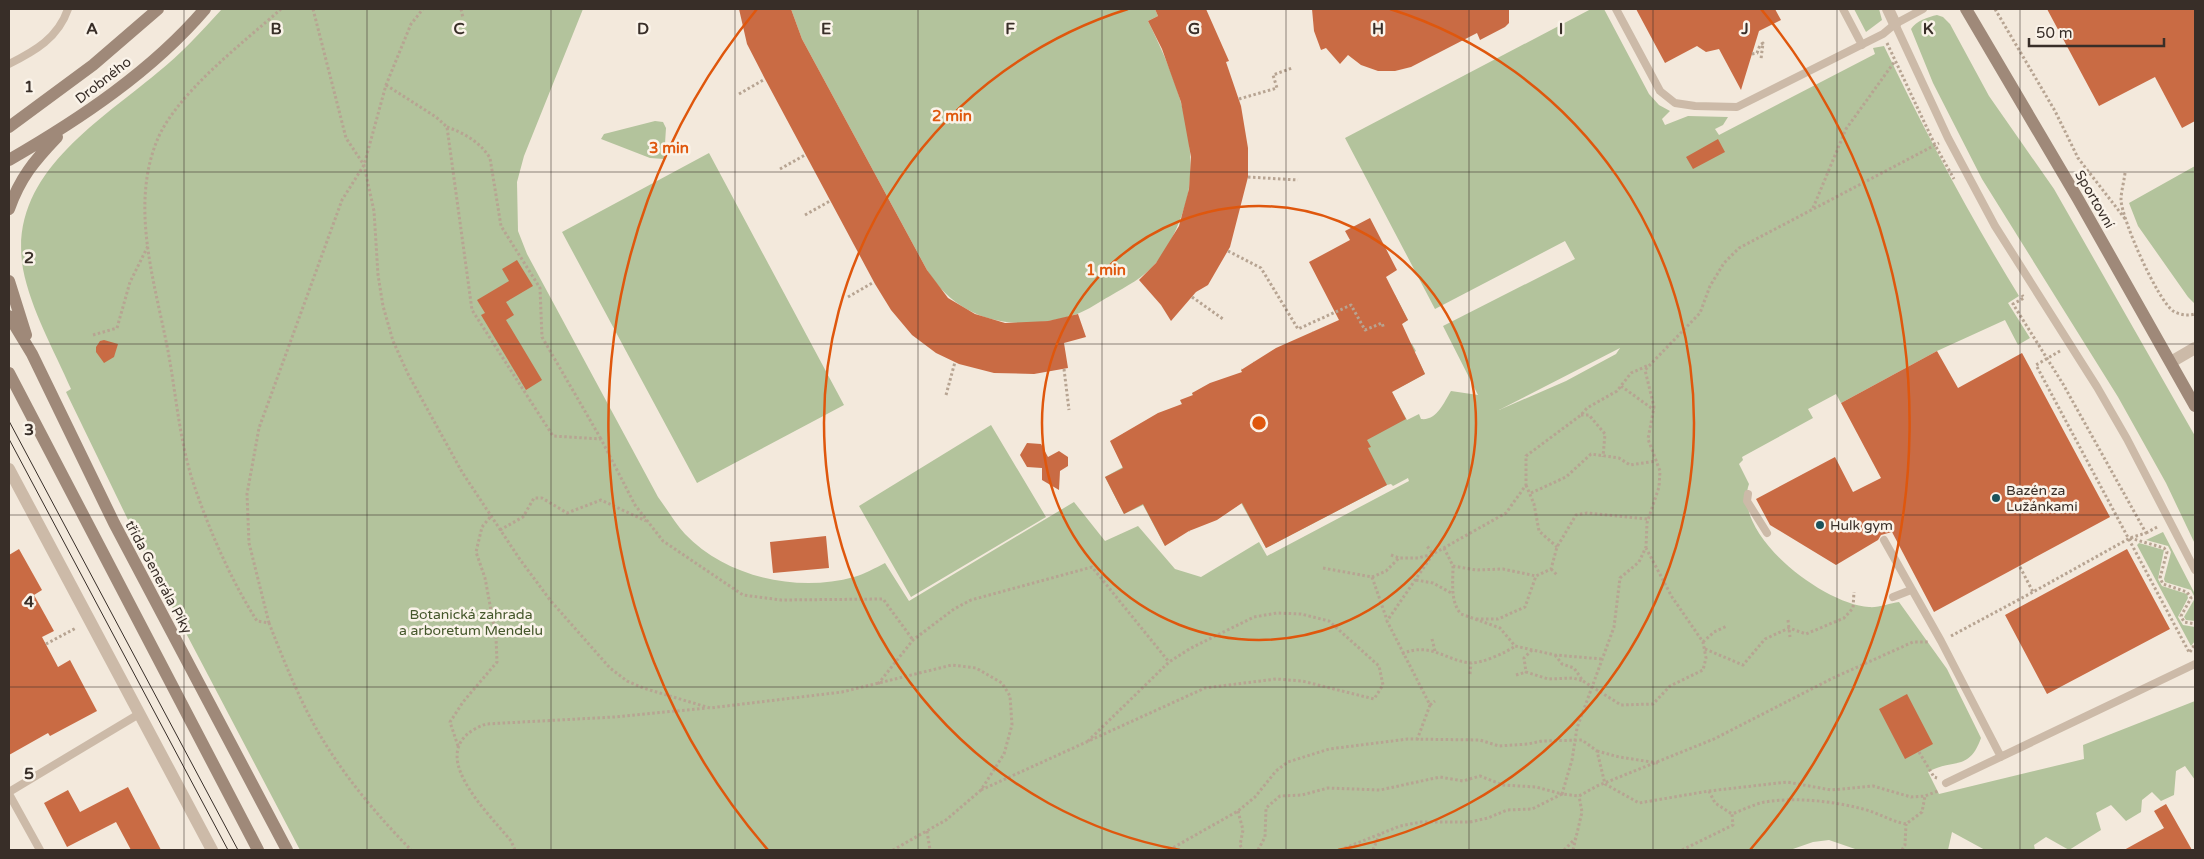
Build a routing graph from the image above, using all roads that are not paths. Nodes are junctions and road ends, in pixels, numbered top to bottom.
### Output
1 (68, 9) edge
2 (158, 9) edge
3 (205, 9) edge
4 (1616, 9) edge
5 (1844, 9) edge
6 (1888, 9) edge
7 (1923, 9) edge
8 (1966, 9) edge
9 (1895, 24) junction
10 (1862, 45) junction
11 (9, 64) edge
12 (9, 127) edge
13 (65, 128) junction
14 (9, 160) edge
15 (9, 209) edge
16 (9, 281) edge
17 (9, 316) edge
18 (2195, 348) edge
19 (32, 354) junction
20 (2171, 362) junction
21 (9, 373) edge
22 (2195, 406) edge
23 (9, 469) edge
24 (1748, 494) dead end
25 (1767, 534) dead end
26 (1884, 540) dead end
27 (2195, 570) edge
28 (1911, 590) junction
29 (1893, 597) dead end
30 (2195, 664) edge
31 (139, 714) junction
32 (2001, 757) junction
33 (1946, 782) road end
34 (9, 793) edge
35 (40, 850) edge
36 (212, 850) edge
37 (258, 850) edge
38 (287, 850) edge

1 - 11 lane
2 - 12 main road, Drobného
3 - 13 main road, Drobného
4 - 10 lane
5 - 10 lane
6 - 9 street
7 - 9 lane
8 - 20 main road, Sportovní
9 - 10 lane
9 - 27 lane
13 - 14 main road, Drobného
13 - 15 main road
16 - 19 main road
17 - 19 main road, třída Generála Píky
18 - 20 street
19 - 38 main road, třída Generála Píky
20 - 22 main road, Sportovní
21 - 37 main road
23 - 31 street
24 - 25 lane
26 - 28 lane
28 - 29 lane
28 - 32 lane
30 - 32 lane
31 - 34 lane
31 - 36 street
32 - 33 lane
34 - 35 lane

